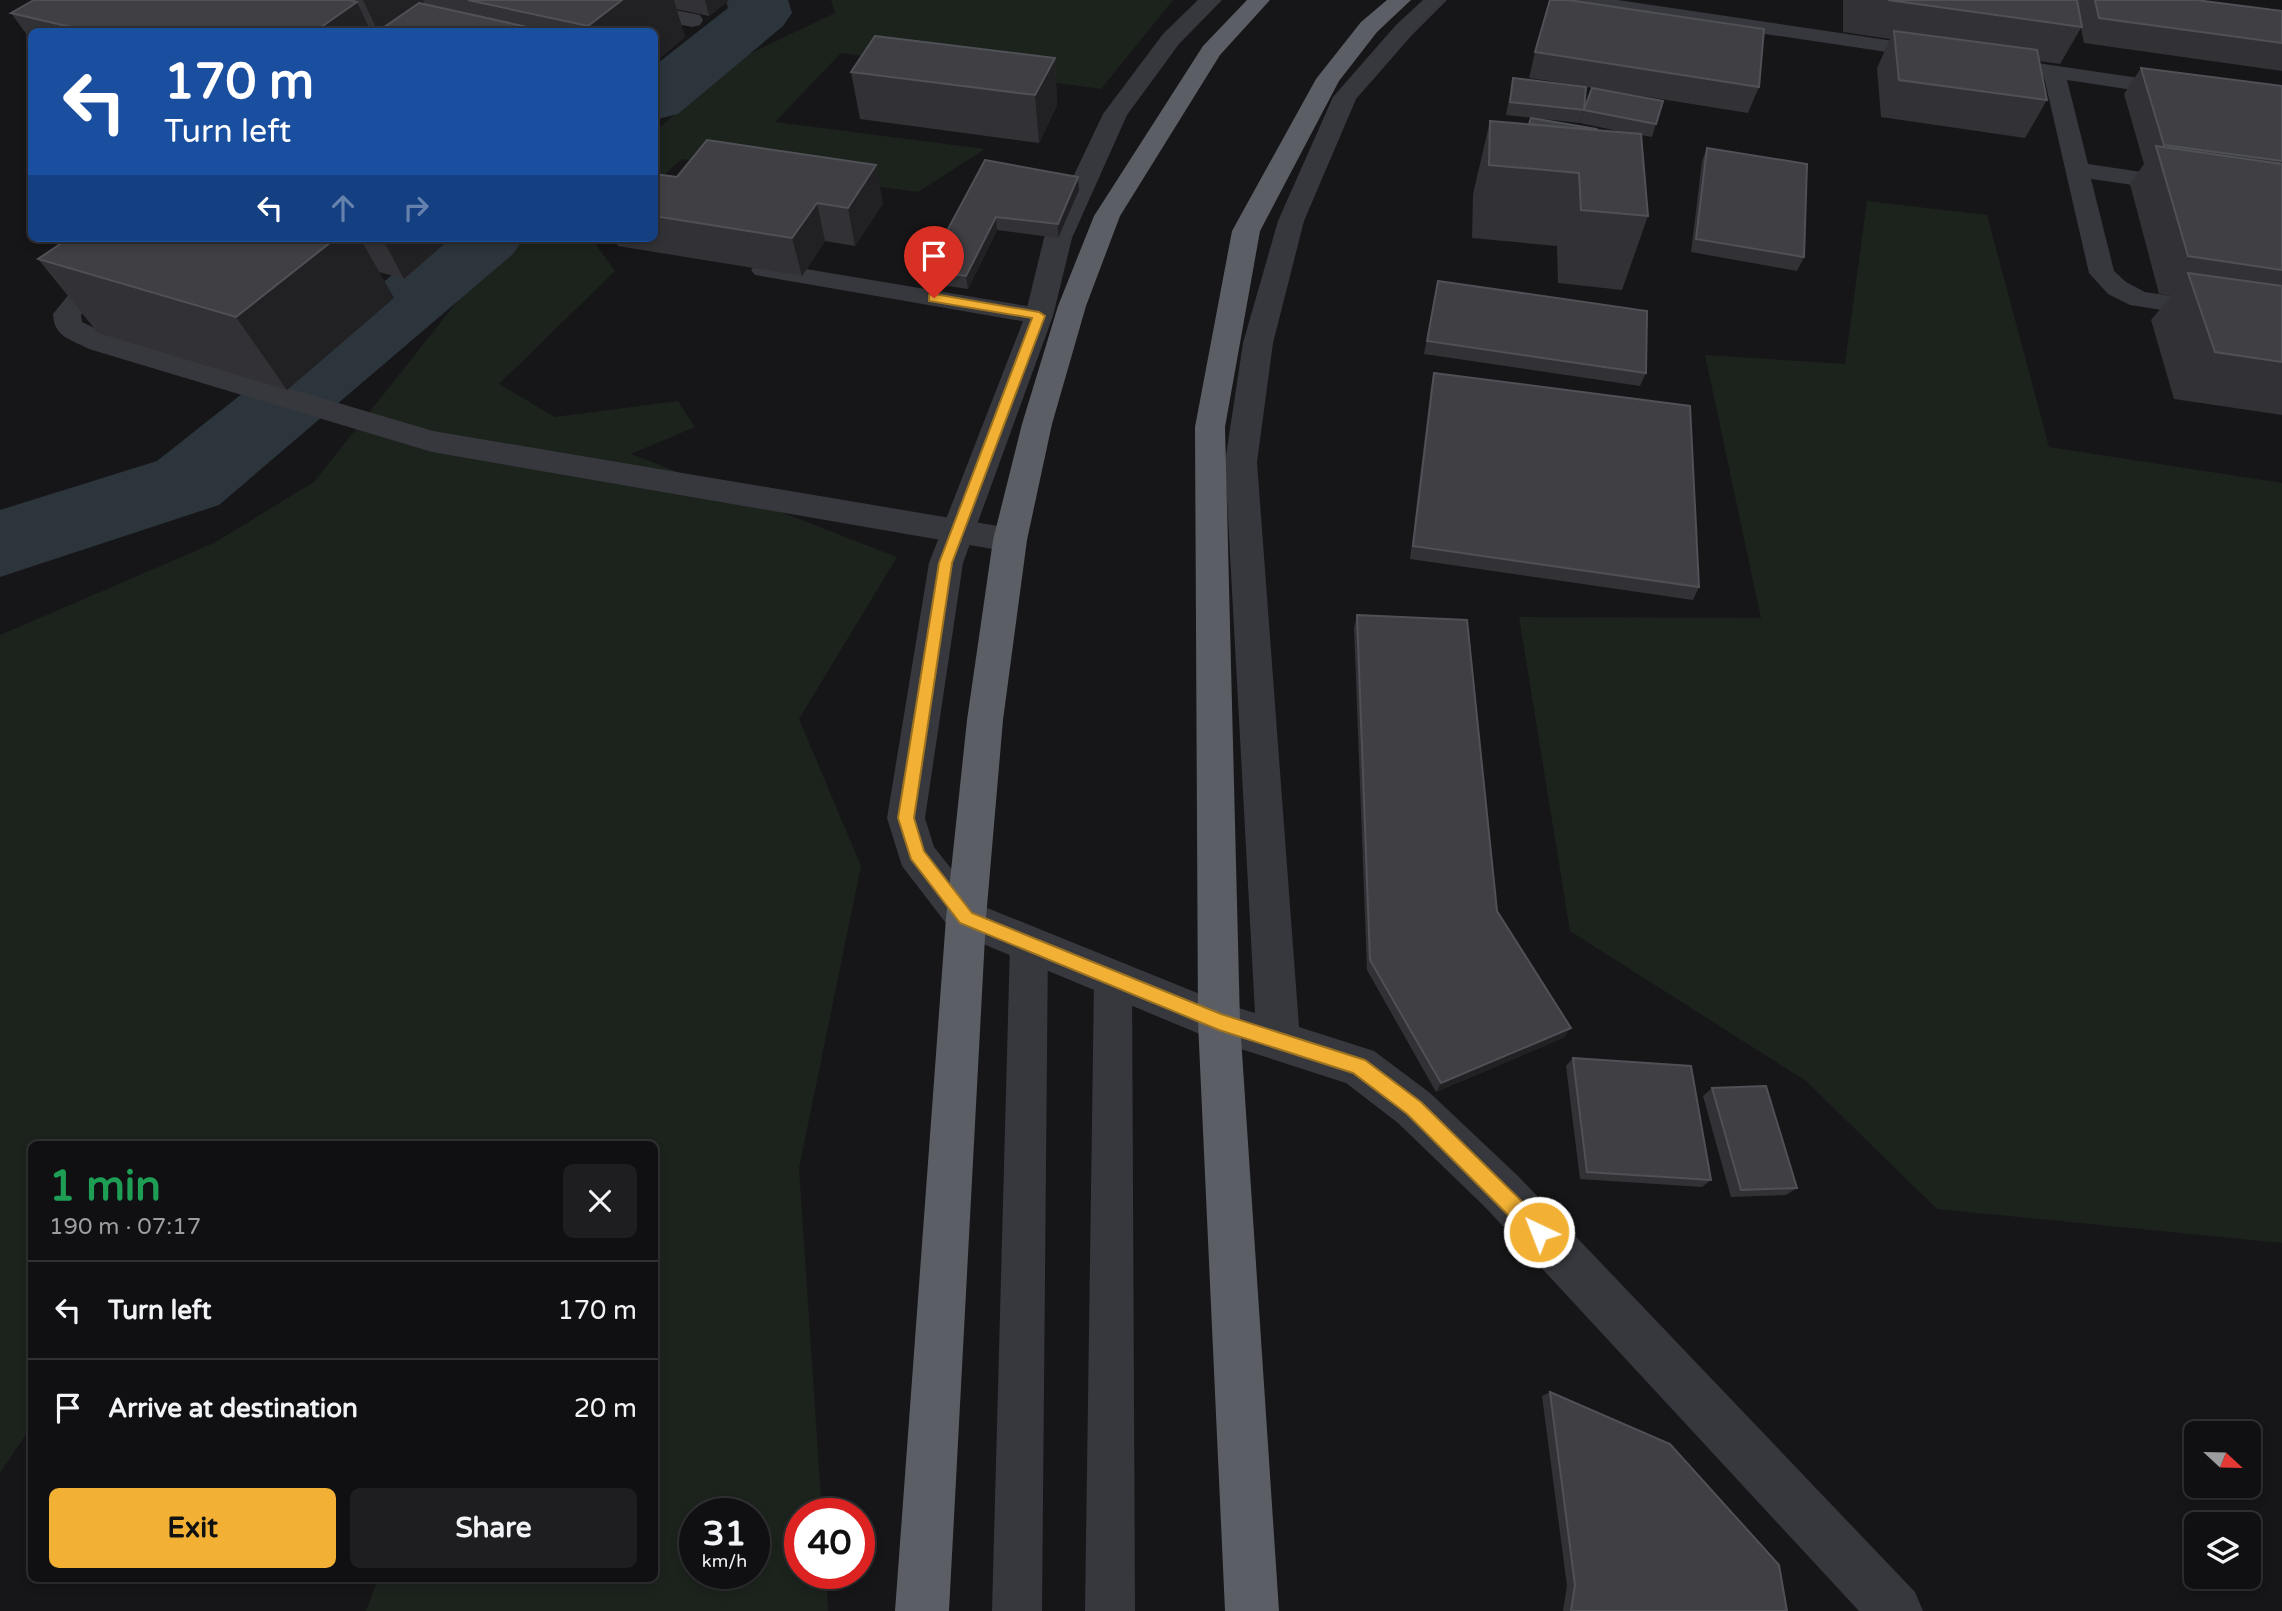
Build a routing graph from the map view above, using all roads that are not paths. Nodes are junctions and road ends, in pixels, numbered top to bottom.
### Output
1 (593, 0) edge
2 (1211, 0) edge
3 (1259, 0) edge
4 (1400, 0) edge
5 (1436, 0) edge
6 (1577, 0) edge
7 (692, 20) dead end
8 (2054, 71) junction
9 (2197, 93) edge
10 (2078, 170) junction
11 (2200, 187) edge
12 (158, 242) edge
13 (764, 270) edge
14 (1039, 316) junction
15 (2282, 321) edge
16 (958, 530) junction
17 (1010, 540) junction
18 (966, 918) junction
19 (1029, 943) junction
20 (1113, 980) junction
21 (1219, 1022) junction
22 (1278, 1040) junction
23 (922, 1611) edge
24 (1017, 1611) edge
25 (1110, 1611) edge
26 (1252, 1611) edge
27 (1895, 1611) edge

1 - 7 street
2 - 14 street
3 - 17 highway
4 - 21 highway
5 - 22 street
6 - 8 lane
8 - 9 lane
8 - 10 lane
10 - 11 lane
10 - 15 lane
12 - 16 street
13 - 14 lane
14 - 16 street
16 - 17 street
16 - 18 street
17 - 18 highway
18 - 19 street
18 - 23 highway
19 - 20 street
19 - 24 lane
20 - 21 street
20 - 25 lane
21 - 22 street
21 - 26 highway
22 - 27 street

